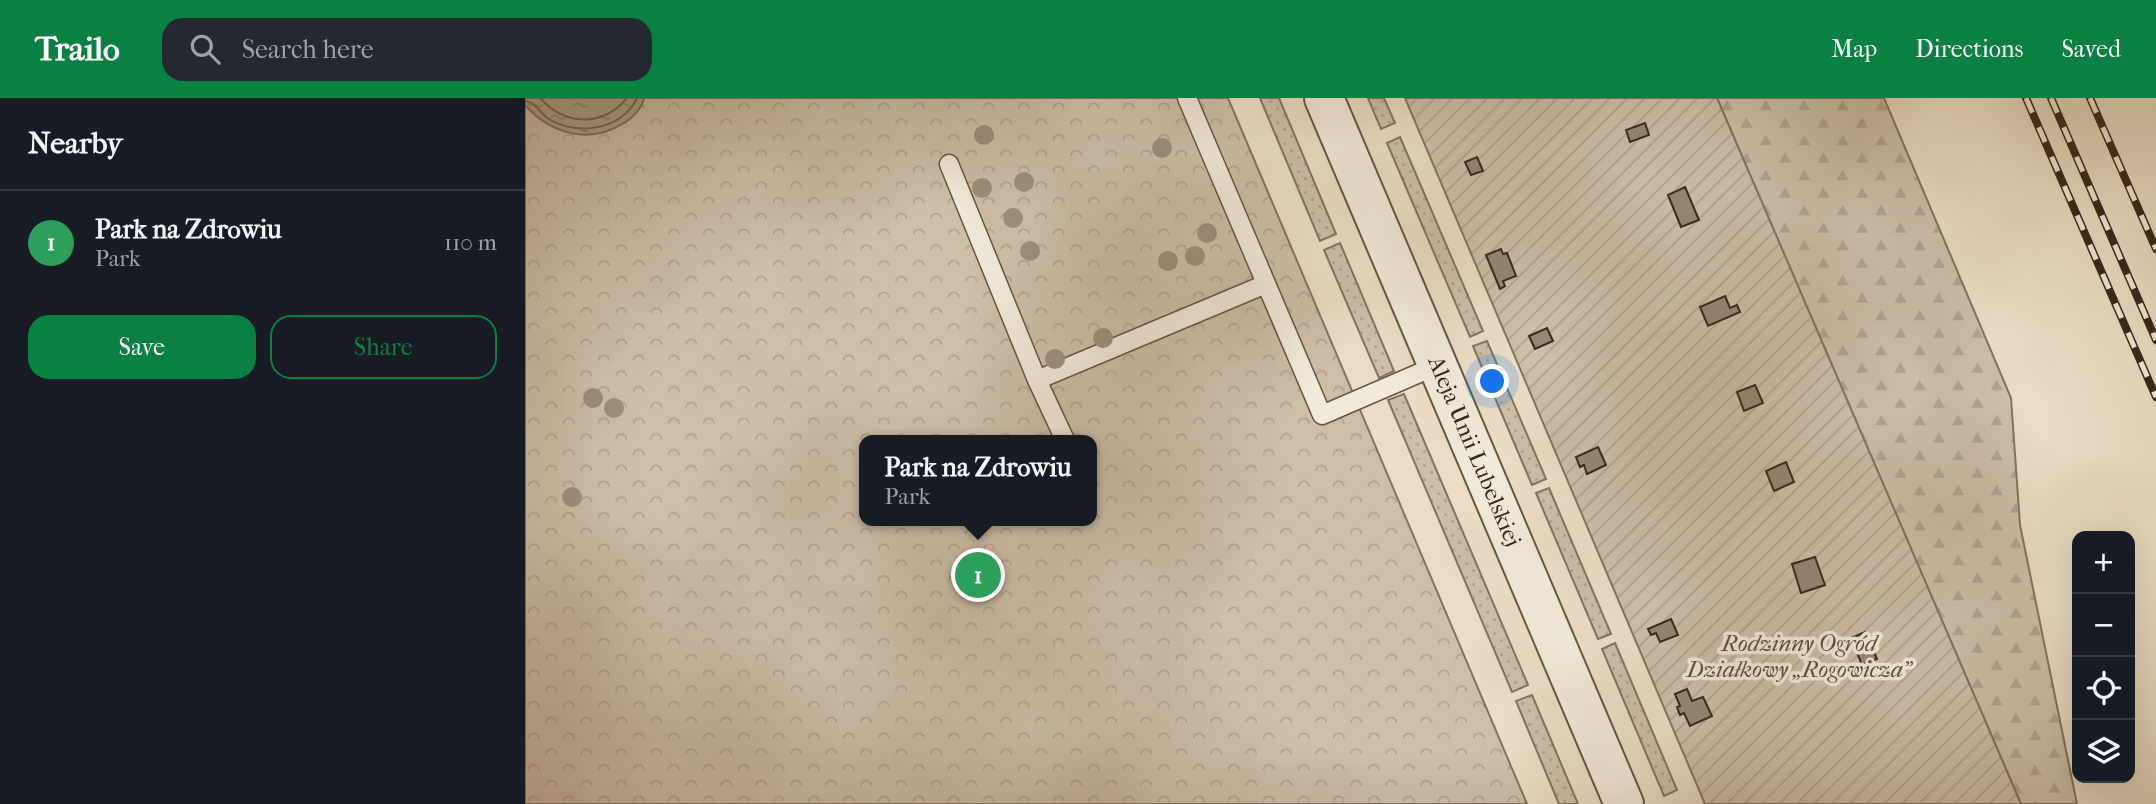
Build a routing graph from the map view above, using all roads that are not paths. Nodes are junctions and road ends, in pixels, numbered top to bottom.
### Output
1 (1187, 98) edge
2 (1324, 98) edge
3 (949, 164) dead end
4 (1266, 284) junction
5 (1438, 365) junction
6 (1037, 380) junction
7 (1063, 435) edge
8 (1624, 804) edge

1 - 4 lane
2 - 5 street, Aleja Unii Lubelskiej
3 - 6 lane
4 - 5 lane
4 - 6 lane
5 - 8 street, Aleja Unii Lubelskiej
6 - 7 lane

